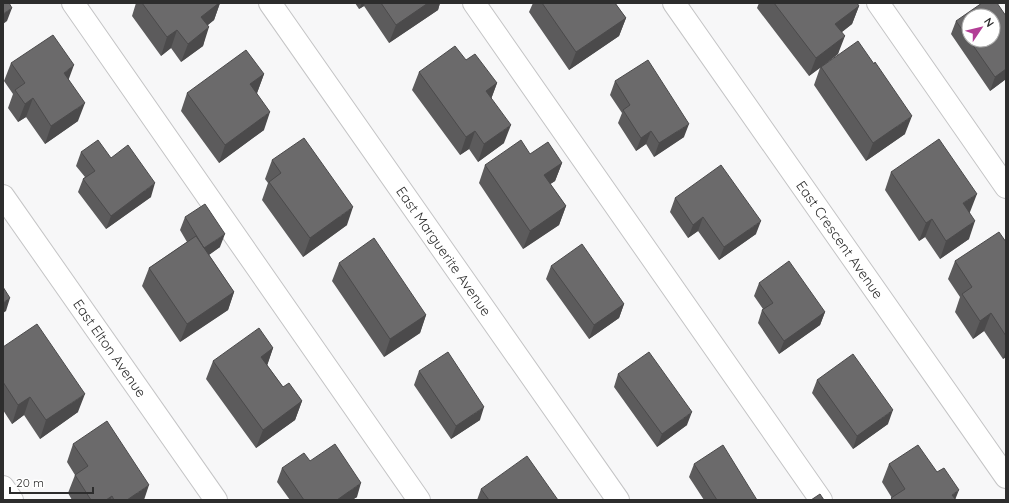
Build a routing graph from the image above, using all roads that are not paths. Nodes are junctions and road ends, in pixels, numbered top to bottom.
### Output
1 (73, 3) edge
2 (270, 3) edge
3 (474, 3) edge
4 (674, 3) edge
5 (878, 3) edge
6 (1006, 187) edge
7 (3, 196) edge
8 (1006, 477) edge
9 (3, 487) edge
10 (12, 500) edge
11 (216, 500) edge
12 (419, 500) edge
13 (618, 500) edge
14 (821, 500) edge

1 - 12 street
2 - 13 street, East Marguerite Avenue
3 - 14 street
4 - 8 street, East Crescent Avenue
5 - 6 street
7 - 11 street, East Elton Avenue
9 - 10 street

